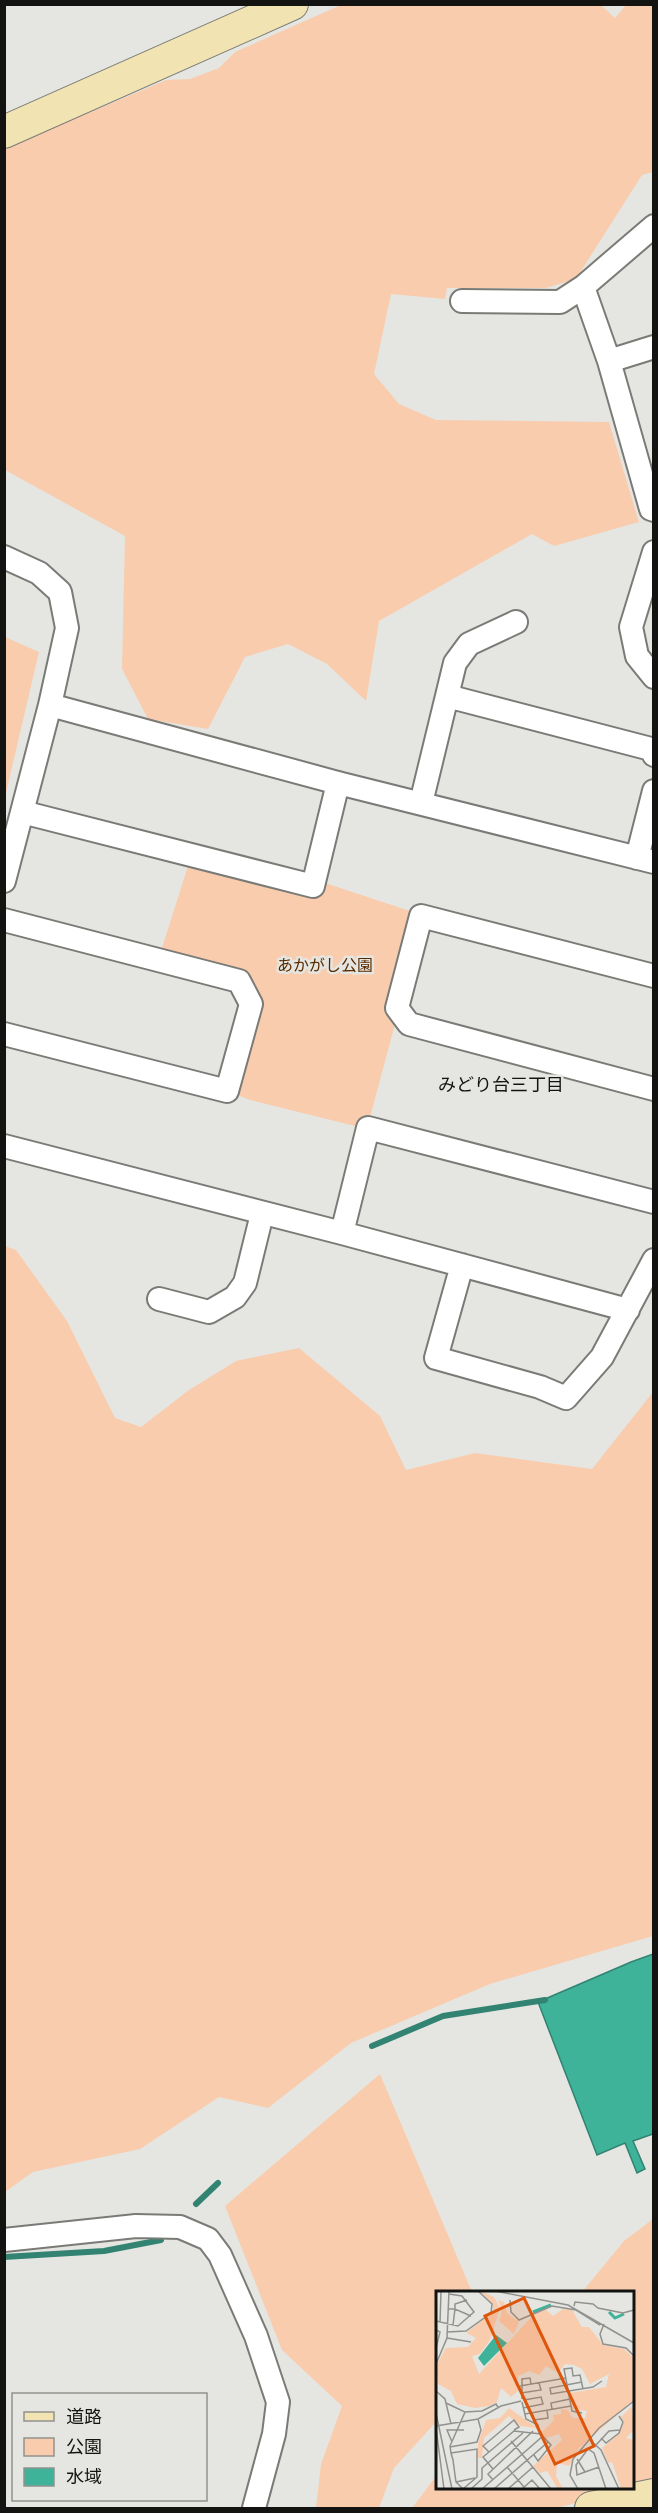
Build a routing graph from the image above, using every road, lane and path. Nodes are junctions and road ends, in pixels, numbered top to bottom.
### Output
1 (292, 4) edge
2 (7, 125) edge
3 (654, 226) edge
4 (583, 287) junction
5 (462, 301) dead end
6 (654, 347) edge
7 (609, 362) junction
8 (646, 468) edge
9 (654, 510) edge
10 (654, 552) edge
11 (4, 557) edge
12 (516, 622) dead end
13 (654, 677) edge
14 (447, 696) junction
15 (50, 705) junction
16 (654, 755) edge
17 (338, 783) junction
18 (654, 791) edge
19 (421, 803) junction
20 (22, 812) junction
21 (645, 860) edge
22 (4, 881) edge
23 (4, 920) edge
24 (654, 976) edge
25 (4, 1034) edge
26 (654, 1089) edge
27 (4, 1146) edge
28 (654, 1202) edge
29 (262, 1214) junction
30 (342, 1233) junction
31 (654, 1260) edge
32 (462, 1265) junction
33 (159, 1299) dead end
34 (628, 1310) junction
35 (4, 2240) edge
36 (654, 2495) edge
37 (254, 2508) edge
38 (591, 2508) edge

1 - 2 street
3 - 4 street
4 - 5 street
4 - 7 street
6 - 7 street
7 - 8 street
8 - 9 street
10 - 13 street
11 - 15 street
12 - 14 street
14 - 16 street
14 - 19 street
15 - 17 street
15 - 20 street
17 - 19 street
17 - 20 street
18 - 21 street
19 - 21 street
20 - 22 street
23 - 25 street
24 - 26 street
27 - 29 street
28 - 30 street
29 - 30 street
29 - 33 street
30 - 32 street
31 - 34 street
32 - 34 street
32 - 34 street
35 - 37 street
36 - 38 street

